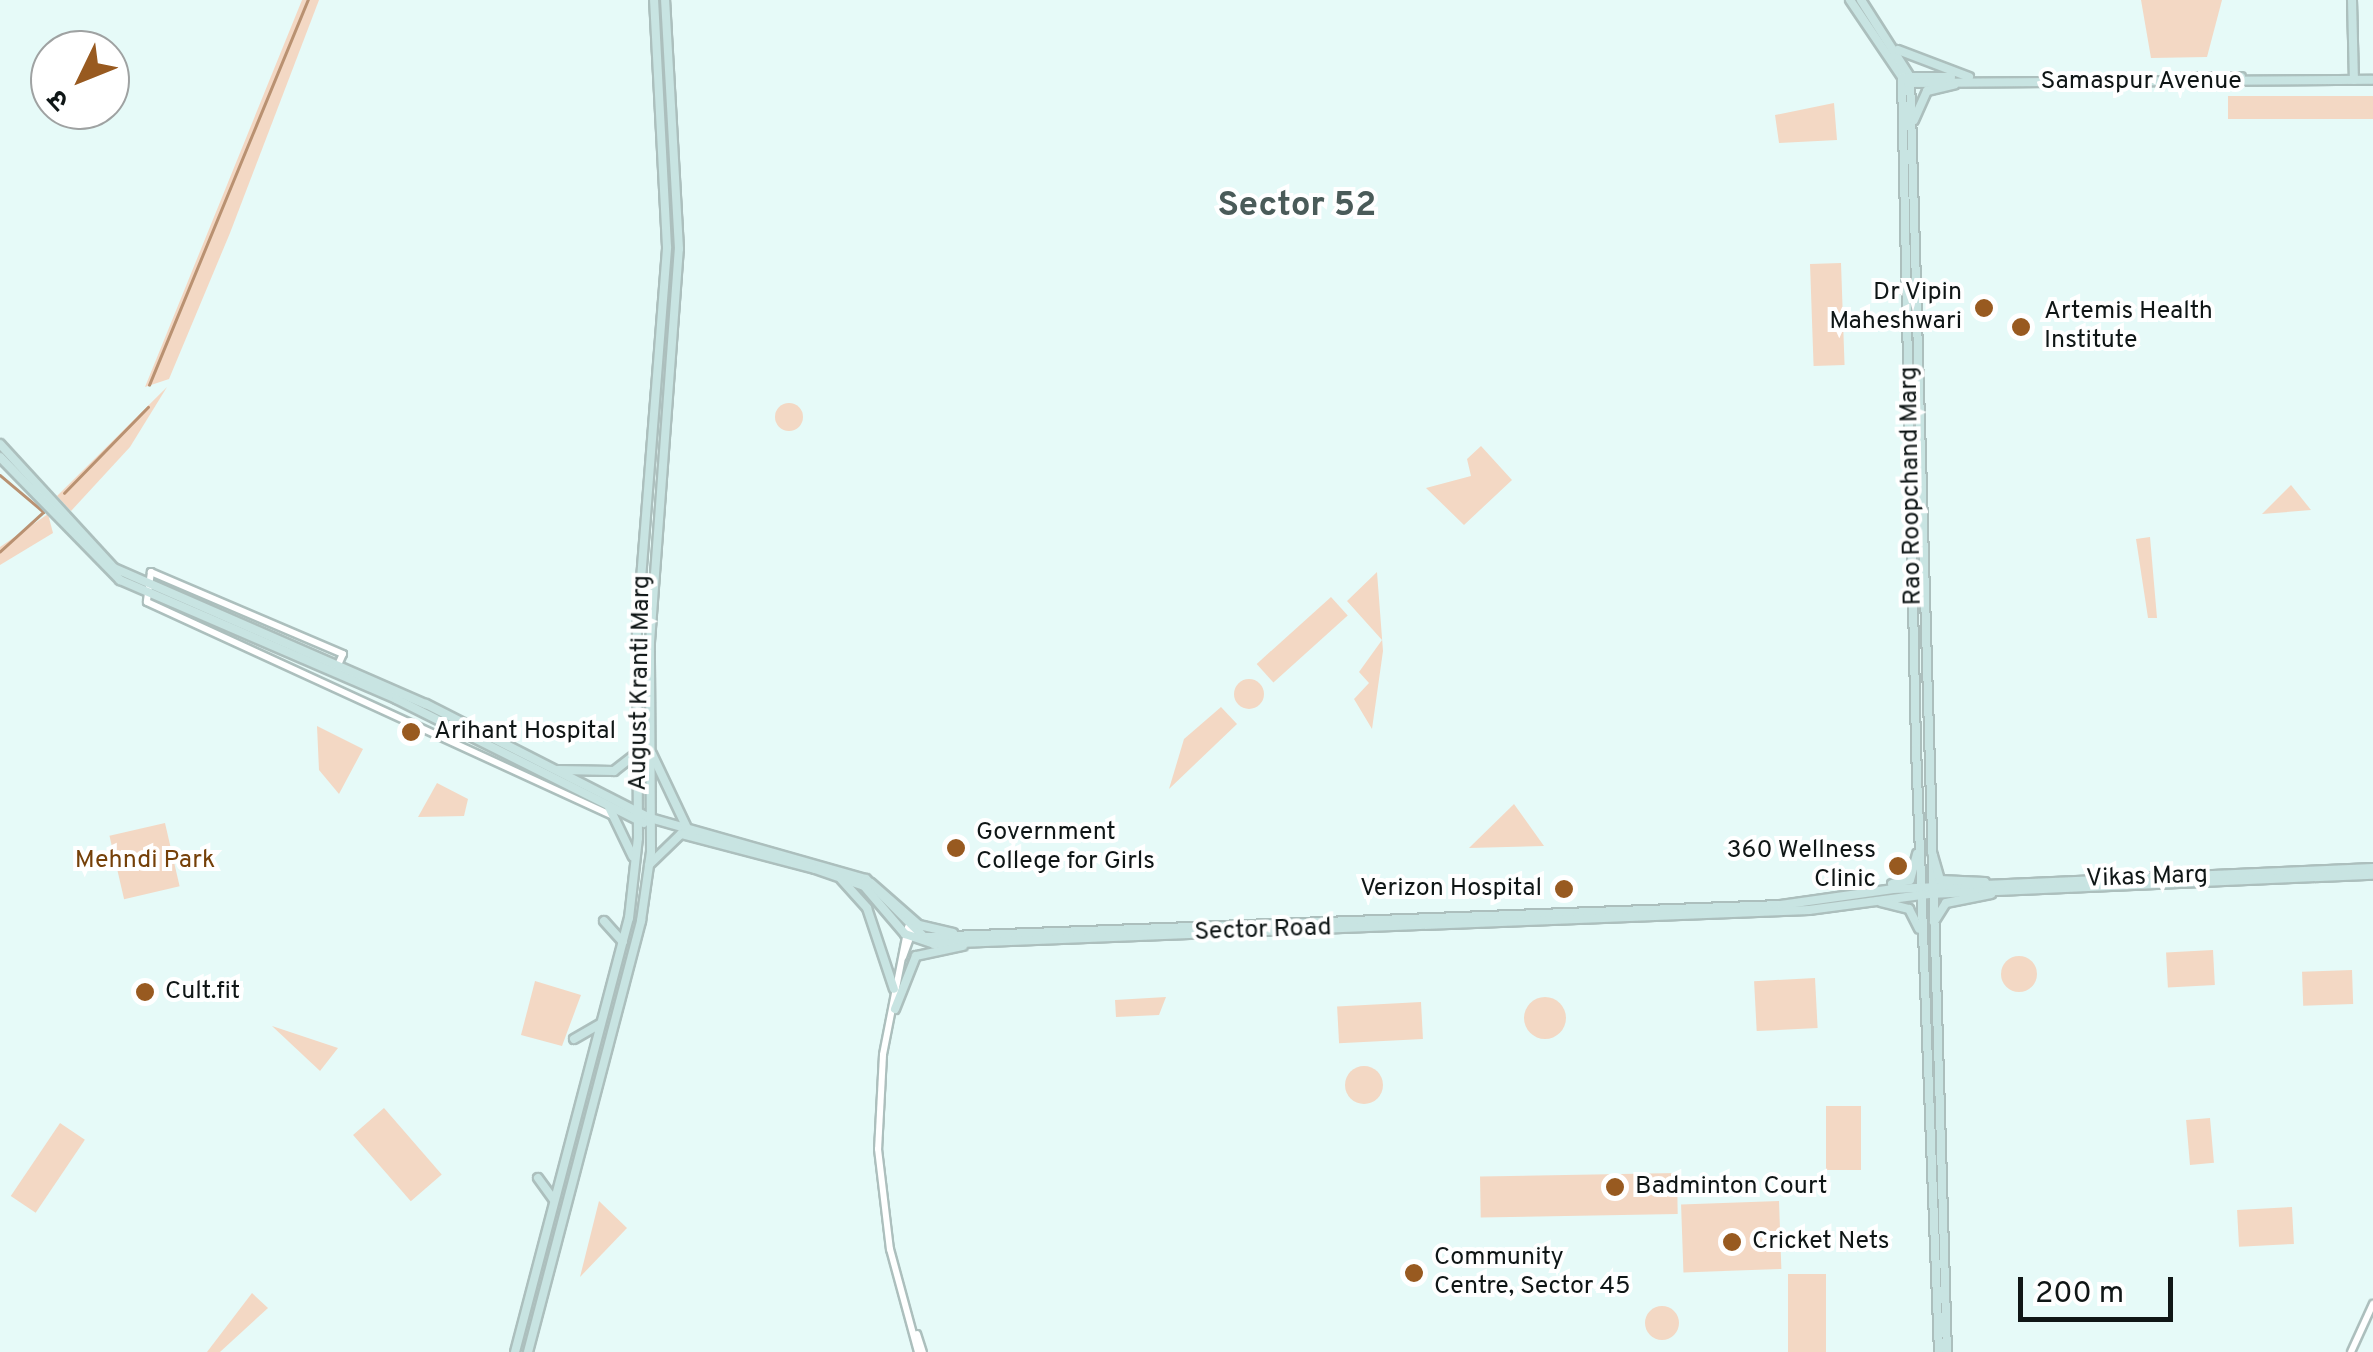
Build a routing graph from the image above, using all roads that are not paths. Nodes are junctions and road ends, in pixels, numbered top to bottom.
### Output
1 (654, 0) edge
2 (665, 0) edge
3 (1850, 0) edge
4 (1861, 0) edge
5 (2355, 0) edge
6 (1896, 51) junction
7 (1969, 77) junction
8 (2356, 78) junction
9 (2373, 78) edge
10 (2059, 79) junction
11 (1906, 80) junction
12 (1958, 82) junction
13 (1911, 126) junction
14 (1910, 219) junction
15 (0, 444) edge
16 (0, 457) edge
17 (150, 589) junction
18 (649, 745) junction
19 (637, 753) junction
20 (554, 770) junction
21 (608, 806) junction
22 (614, 815) junction
23 (640, 817) junction
24 (650, 821) junction
25 (693, 831) junction
26 (1924, 840) junction
27 (649, 865) junction
28 (635, 866) junction
29 (2373, 872) edge
30 (837, 875) junction
31 (871, 883) junction
32 (1988, 883) junction
33 (1925, 891) junction
34 (1996, 892) junction
35 (1874, 896) junction
36 (604, 921) dead end
37 (909, 932) junction
38 (963, 940) junction
39 (1927, 940) junction
40 (623, 942) junction
41 (894, 989) junction
42 (895, 1009) junction
43 (601, 1024) junction
44 (574, 1039) dead end
45 (538, 1178) dead end
46 (1937, 1198) junction
47 (554, 1200) junction
48 (543, 1240) junction
49 (556, 1243) junction
50 (2373, 1304) edge
51 (515, 1352) edge
52 (528, 1352) edge
53 (921, 1352) edge
54 (1939, 1352) edge
55 (1947, 1352) edge
56 (2350, 1352) edge

1 - 19 main road, August Kranti Marg
2 - 18 main road, August Kranti Marg
3 - 6 main road, Rao Roopchand Marg
4 - 6 main road, Rao Roopchand Marg
5 - 8 main road
6 - 7 main road
6 - 11 main road, Rao Roopchand Marg
7 - 10 main road, Samaspur Avenue
7 - 11 main road, Samaspur Avenue
8 - 9 main road, Samaspur Avenue
8 - 10 main road, Samaspur Avenue
10 - 12 main road, Samaspur Avenue
11 - 12 main road, Samaspur Avenue
11 - 13 main road, Rao Roopchand Marg
11 - 14 main road, Rao Roopchand Marg
12 - 13 main road
13 - 14 main road, Rao Roopchand Marg
14 - 26 main road, Rao Roopchand Marg
15 - 17 main road
16 - 17 main road
17 - 20 main road
17 - 21 main road
17 - 22 street
18 - 24 main road, August Kranti Marg
18 - 25 main road
19 - 20 main road
19 - 23 main road, August Kranti Marg
20 - 23 main road
21 - 22 main road
21 - 23 main road
22 - 28 main road
23 - 24 main road
23 - 28 main road, August Kranti Marg
24 - 25 main road
24 - 27 main road, August Kranti Marg
25 - 31 main road
26 - 32 main road
26 - 33 main road, Rao Roopchand Marg
26 - 35 main road
27 - 30 main road
27 - 49 main road, August Kranti Marg
28 - 40 main road, August Kranti Marg
29 - 32 main road, Vikas Marg
29 - 34 main road, Vikas Marg
30 - 37 main road
30 - 41 main road
31 - 37 main road
31 - 38 main road
32 - 33 main road, Vikas Marg
33 - 34 main road, Vikas Marg
33 - 35 main road, Sector Road
33 - 39 main road, Rao Roopchand Marg
34 - 39 main road
35 - 38 main road, Sector Road
35 - 39 main road
36 - 40 main road
37 - 38 main road, Sector Road
37 - 41 street
37 - 42 street
38 - 42 main road
39 - 46 main road, Rao Roopchand Marg
40 - 43 main road, August Kranti Marg
41 - 53 street
42 - 53 street
43 - 44 main road
43 - 47 main road, August Kranti Marg
45 - 47 main road
46 - 54 main road
46 - 55 main road
47 - 48 main road, August Kranti Marg
48 - 49 main road
48 - 51 main road, August Kranti Marg
49 - 52 main road, August Kranti Marg
50 - 56 street

